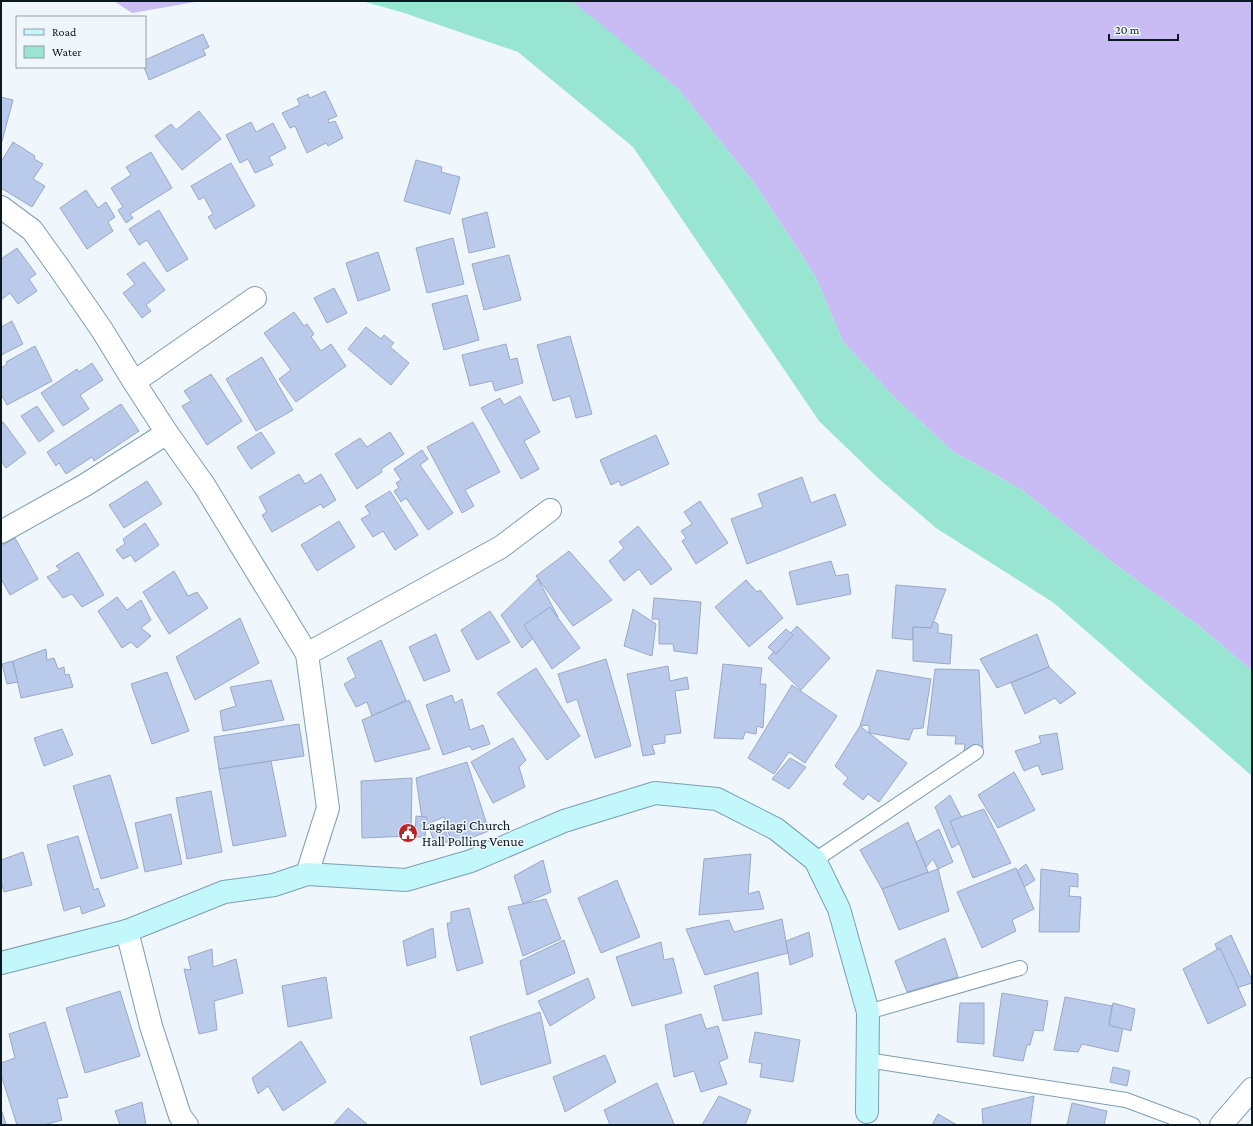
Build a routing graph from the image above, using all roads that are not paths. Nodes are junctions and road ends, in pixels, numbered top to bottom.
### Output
1 (1, 207) edge
2 (255, 298) dead end
3 (134, 382) junction
4 (167, 433) junction
5 (550, 510) dead end
6 (1, 532) edge
7 (307, 654) junction
8 (976, 752) dead end
9 (815, 860) junction
10 (307, 874) junction
11 (127, 931) junction
12 (1, 963) edge
13 (1020, 968) dead end
14 (868, 1012) junction
15 (868, 1060) junction
16 (1252, 1089) edge
17 (867, 1112) dead end
18 (187, 1125) edge
19 (1193, 1125) edge
20 (1221, 1125) edge

1 - 3 street
2 - 3 street
3 - 4 street
4 - 6 street
4 - 7 street
5 - 7 street
7 - 10 street
8 - 9 lane
9 - 10 street
9 - 14 street
10 - 11 street
11 - 12 street
11 - 18 street
13 - 14 lane
14 - 15 street
15 - 17 street
15 - 19 lane
16 - 20 street

